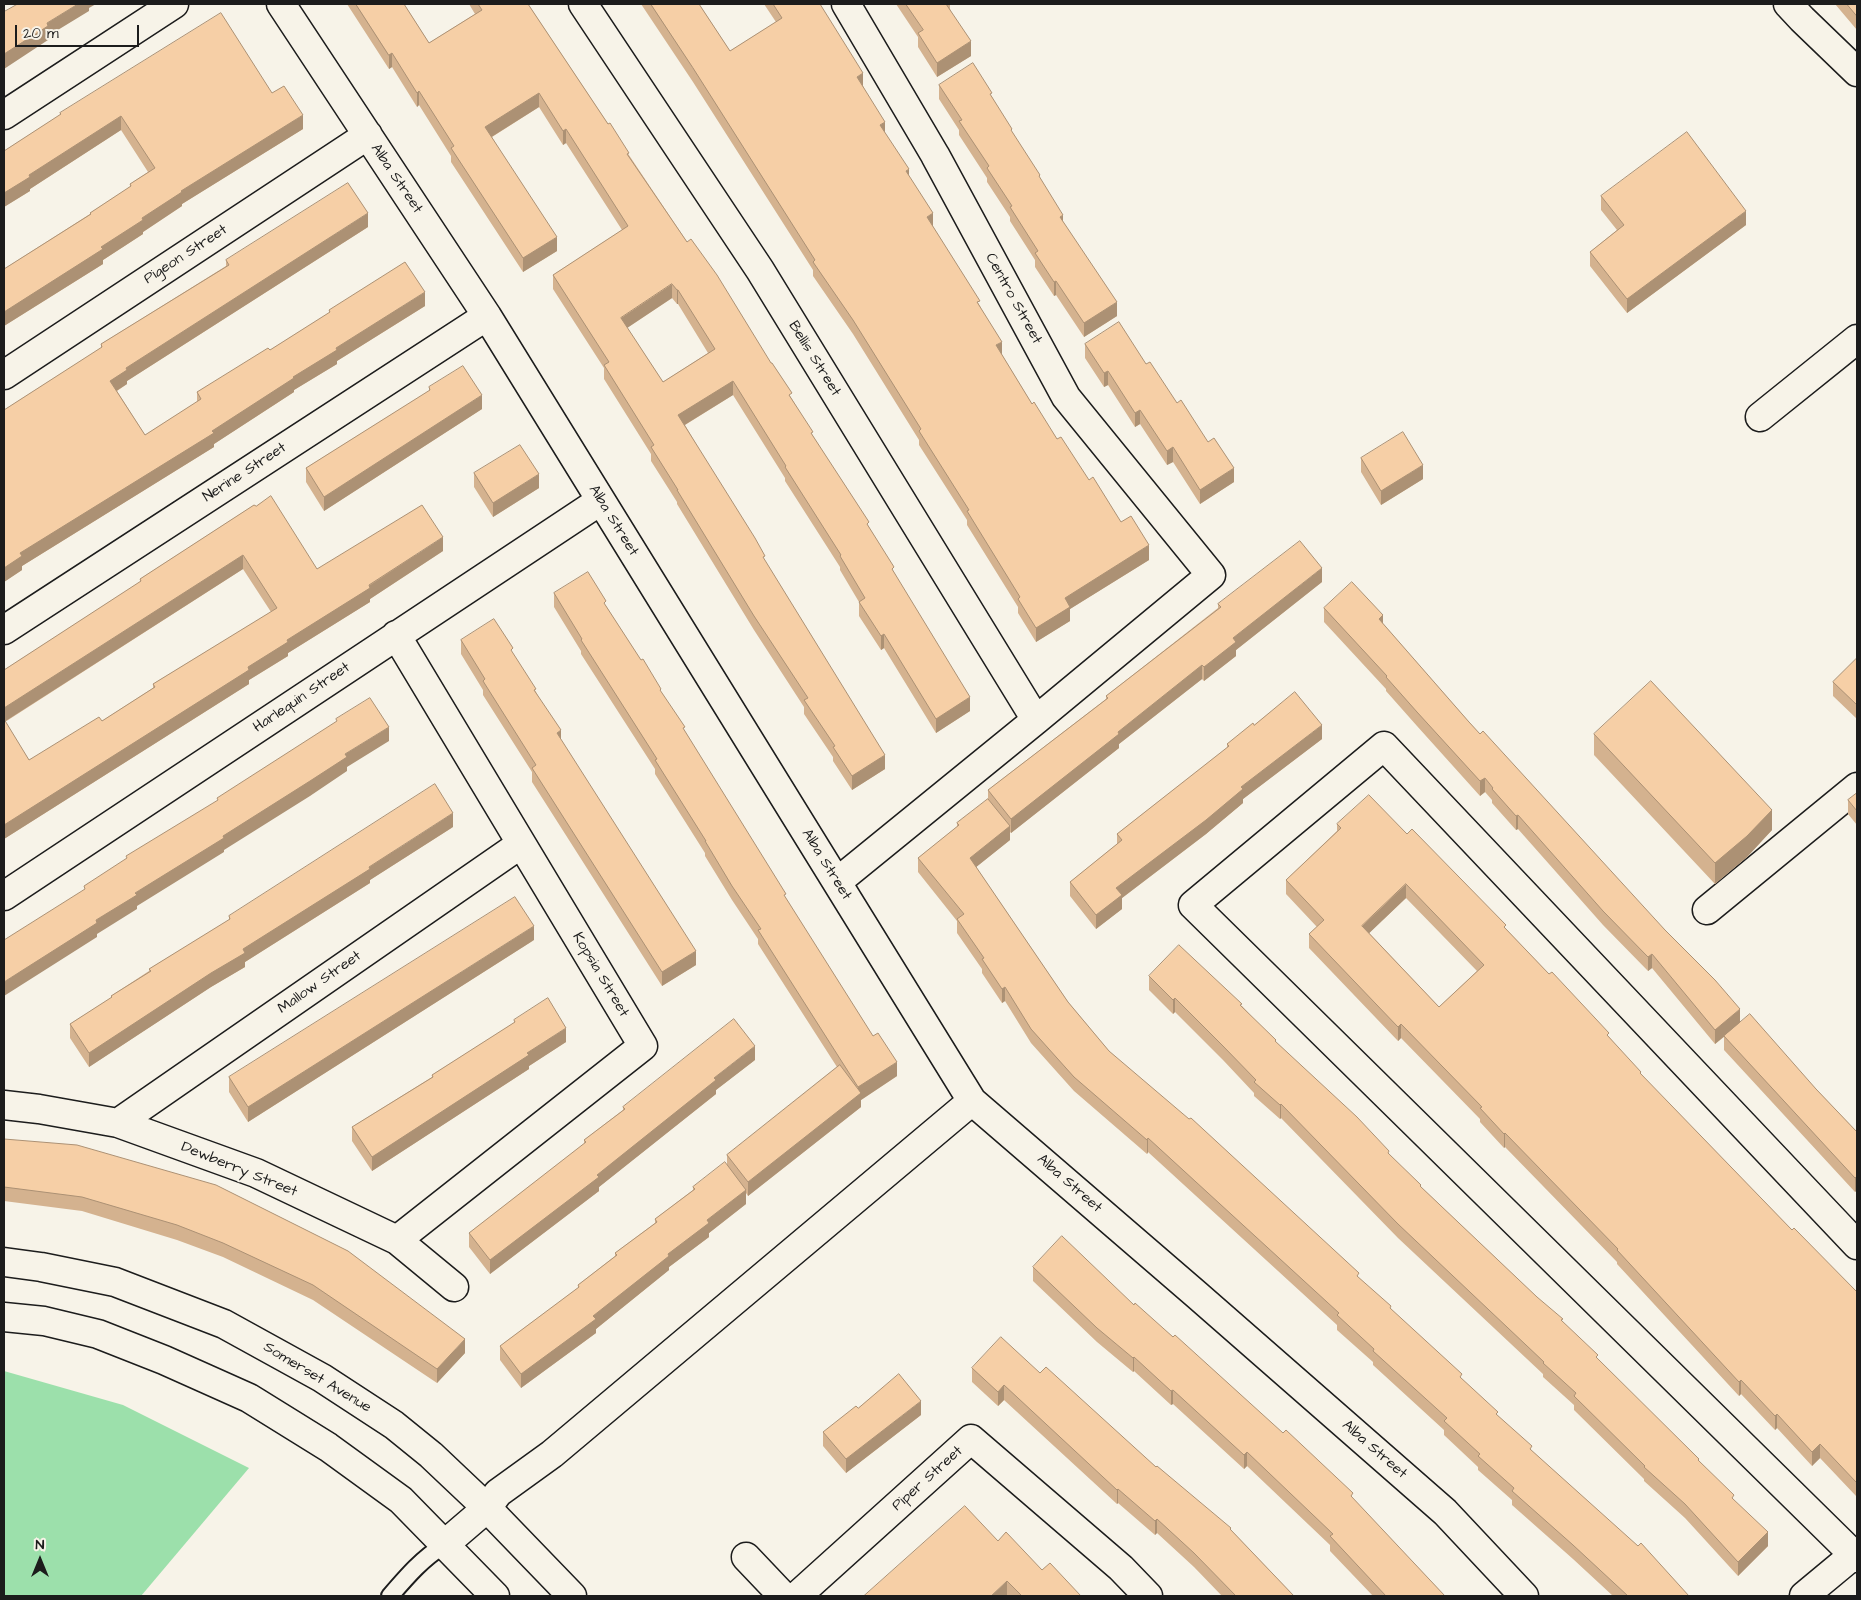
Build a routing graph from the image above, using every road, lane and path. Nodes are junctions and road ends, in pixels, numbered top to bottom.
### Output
1 (174, 4) edge
2 (280, 4) edge
3 (583, 4) edge
4 (846, 4) edge
5 (1788, 4) edge
6 (1857, 72) edge
7 (4, 115) edge
8 (368, 135) junction
9 (487, 316) junction
10 (1857, 339) edge
11 (4, 375) edge
12 (1760, 417) dead end
13 (600, 501) junction
14 (4, 630) edge
15 (396, 635) junction
16 (1036, 720) junction
17 (1857, 787) edge
18 (521, 844) junction
19 (837, 882) junction
20 (4, 896) edge
21 (1707, 910) dead end
22 (972, 1101) junction
23 (4, 1106) edge
24 (118, 1123) junction
25 (397, 1240) junction
26 (1857, 1245) edge
27 (4, 1262) edge
28 (454, 1287) dead end
29 (4, 1318) edge
30 (486, 1508) junction
31 (445, 1544) junction
32 (1856, 1555) edge
33 (746, 1557) dead end
34 (390, 1596) edge
35 (495, 1596) edge
36 (572, 1596) edge
37 (783, 1596) edge
38 (797, 1596) edge
39 (1148, 1596) edge
40 (1524, 1596) edge
41 (1804, 1596) edge

1 - 7 street
2 - 8 street, Alba Street
3 - 16 street, Bellis Street
4 - 16 street, Centro Street
5 - 6 street
8 - 9 street, Alba Street
8 - 11 street, Pigeon Street
9 - 13 street, Alba Street
9 - 14 street, Nerine Street
10 - 12 street
13 - 15 street, Harlequin Street
13 - 19 street, Alba Street
15 - 18 street, Kopsia Street
15 - 20 street, Harlequin Street
16 - 19 street
17 - 21 street
18 - 24 street, Mallow Street
18 - 25 street, Kopsia Street
19 - 22 street, Alba Street
22 - 30 street
22 - 40 street, Alba Street
23 - 24 street, Dewberry Street
24 - 25 street, Dewberry Street
25 - 28 street, Dewberry Street
26 - 32 street
27 - 30 street, Somerset Avenue
29 - 31 street
30 - 31 street
30 - 36 street, Somerset Avenue
31 - 34 lane
31 - 35 street
32 - 41 street
33 - 37 street
38 - 39 street, Piper Street

